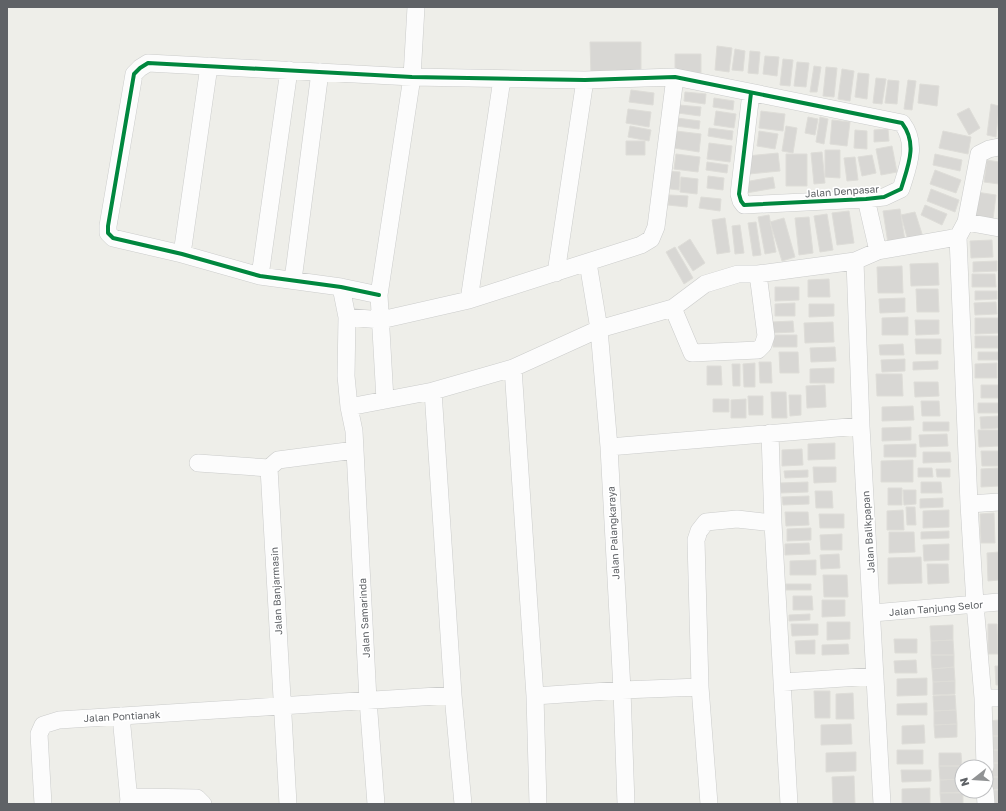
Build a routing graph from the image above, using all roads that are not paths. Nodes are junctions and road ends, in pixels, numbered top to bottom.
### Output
1 (415, 13) edge
2 (209, 66) junction
3 (289, 70) junction
4 (320, 72) junction
5 (412, 77) junction
6 (675, 77) junction
7 (502, 79) junction
8 (585, 80) junction
9 (751, 93) junction
10 (999, 147) edge
11 (866, 199) junction
12 (966, 222) junction
13 (999, 228) edge
14 (958, 237) junction
15 (878, 251) junction
16 (182, 254) junction
17 (855, 260) junction
18 (588, 262) junction
19 (556, 273) junction
20 (758, 274) junction
21 (260, 276) junction
22 (293, 280) junction
23 (341, 287) junction
24 (379, 295) junction
25 (469, 300) junction
26 (673, 308) junction
27 (347, 317) junction
28 (381, 320) junction
29 (599, 329) junction
30 (513, 368) junction
31 (433, 391) junction
32 (385, 400) junction
33 (349, 407) junction
34 (861, 426) junction
35 (770, 433) junction
36 (608, 447) junction
37 (355, 450) junction
38 (198, 463) dead end
39 (269, 468) junction
40 (999, 502) edge
41 (969, 504) junction
42 (772, 523) junction
43 (999, 602) edge
44 (974, 604) junction
45 (873, 613) junction
46 (875, 676) junction
47 (783, 682) junction
48 (700, 687) junction
49 (622, 690) junction
50 (453, 695) junction
51 (535, 696) junction
52 (991, 698) edge
53 (368, 700) junction
54 (282, 707) junction
55 (121, 716) junction
56 (986, 759) edge
57 (129, 802) edge
58 (42, 804) edge
59 (203, 804) edge
60 (288, 804) edge
61 (376, 804) edge
62 (463, 804) edge
63 (538, 804) edge
64 (626, 804) edge
65 (709, 804) edge
66 (789, 804) edge
67 (882, 804) edge

1 - 5 street
2 - 3 street
2 - 16 street
2 - 16 street
3 - 4 street
3 - 21 street
4 - 5 street
4 - 22 street
5 - 7 street
5 - 24 street
6 - 8 street
6 - 9 street
6 - 18 street
7 - 8 street
7 - 25 street
8 - 19 street
9 - 11 street, Jalan Denpasar
9 - 11 street, Jalan Denpasar
10 - 12 street
11 - 15 street, Jalan Denpasar
12 - 13 street
12 - 14 street
14 - 15 street
14 - 41 street
15 - 17 street
16 - 21 street
17 - 20 street
17 - 34 street, Jalan Balikpapan
18 - 19 street
18 - 29 street, Jalan Palangkaraya
19 - 25 street
20 - 26 street
20 - 26 street
21 - 22 street
22 - 23 street
23 - 24 street
23 - 27 street, Jalan Samarinda
24 - 28 street
25 - 28 street
26 - 29 street
27 - 28 street
27 - 33 street, Jalan Samarinda
28 - 32 street
29 - 30 street
29 - 36 street, Jalan Palangkaraya
30 - 31 street
30 - 51 street
31 - 32 street
31 - 50 street
32 - 33 street
33 - 37 street, Jalan Samarinda
34 - 35 street
34 - 45 street, Jalan Balikpapan
35 - 36 street
35 - 42 street
36 - 49 street, Jalan Palangkaraya
37 - 39 street
37 - 53 street, Jalan Samarinda
38 - 39 street
39 - 54 street, Jalan Banjarmasin
40 - 41 street
41 - 44 street
42 - 47 street
42 - 48 street
43 - 44 street, Jalan Tanjung Selor
44 - 45 street, Jalan Tanjung Selor
44 - 52 street
45 - 46 street, Jalan Balikpapan
46 - 47 street
46 - 67 street, Jalan Balikpapan
47 - 66 street
48 - 49 street
48 - 65 street
49 - 51 street
49 - 64 street, Jalan Palangkaraya
50 - 53 street, Jalan Pontianak
50 - 62 street
51 - 63 street
52 - 56 street
53 - 54 street, Jalan Pontianak
53 - 61 street, Jalan Samarinda
54 - 55 street, Jalan Pontianak
54 - 60 street, Jalan Banjarmasin
55 - 57 street
55 - 58 street, Jalan Pontianak
57 - 59 street

